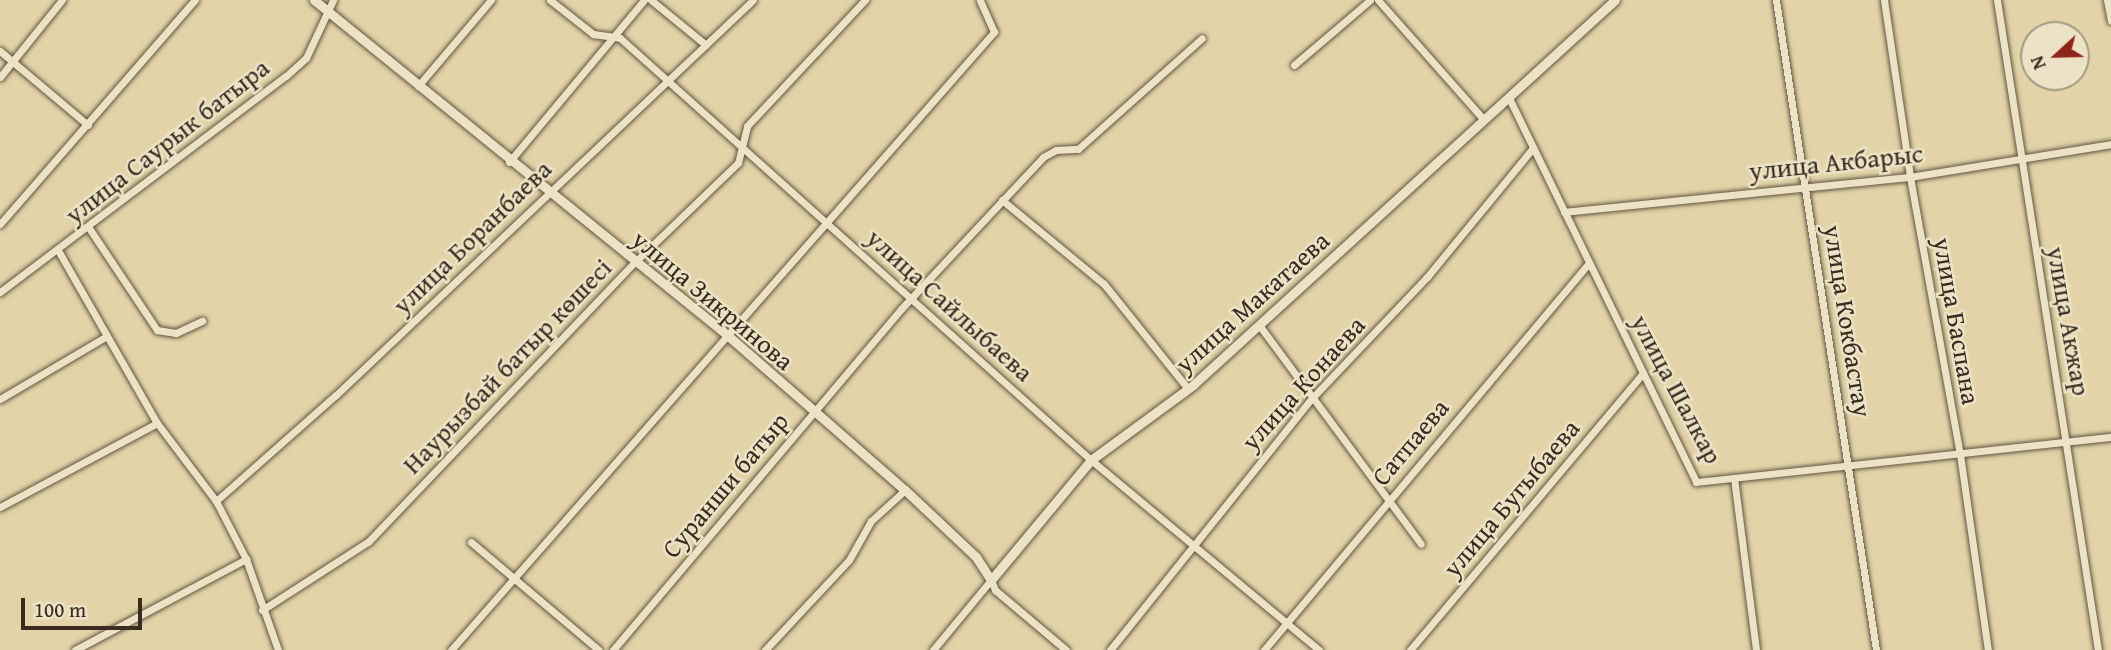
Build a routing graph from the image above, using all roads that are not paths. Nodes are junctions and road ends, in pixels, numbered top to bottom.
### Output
1 (62, 0) edge
2 (195, 0) edge
3 (314, 0) edge
4 (333, 0) edge
5 (492, 0) edge
6 (550, 0) edge
7 (644, 0) edge
8 (651, 0) edge
9 (753, 0) edge
10 (865, 0) edge
11 (980, 0) edge
12 (1370, 0) edge
13 (1378, 0) edge
14 (1615, 0) edge
15 (1776, 0) edge
16 (1884, 0) edge
17 (1997, 0) edge
18 (2108, 0) edge
19 (325, 9) junction
20 (2111, 21) edge
21 (613, 37) junction
22 (1202, 38) dead end
23 (706, 45) junction
24 (0, 51) edge
25 (13, 62) junction
26 (1294, 65) dead end
27 (0, 77) edge
28 (668, 80) junction
29 (418, 86) junction
30 (1508, 97) junction
31 (1484, 120) junction
32 (89, 125) junction
33 (2111, 145) edge
34 (742, 148) junction
35 (1533, 148) junction
36 (2020, 156) junction
37 (509, 162) junction
38 (1910, 177) junction
39 (1806, 187) junction
40 (548, 193) junction
41 (1002, 200) junction
42 (1564, 212) junction
43 (825, 223) junction
44 (0, 224) edge
45 (89, 228) junction
46 (59, 251) junction
47 (635, 262) junction
48 (1589, 263) junction
49 (0, 292) edge
50 (912, 298) junction
51 (202, 321) dead end
52 (1259, 325) junction
53 (726, 334) junction
54 (107, 336) junction
55 (1643, 373) junction
56 (1188, 389) junction
57 (1313, 397) junction
58 (0, 399) edge
59 (815, 412) junction
60 (158, 424) junction
61 (2111, 437) edge
62 (2069, 442) junction
63 (1960, 454) junction
64 (1091, 460) junction
65 (1850, 466) junction
66 (1734, 478) junction
67 (905, 490) junction
68 (1389, 499) junction
69 (216, 501) junction
70 (0, 507) edge
71 (471, 542) dead end
72 (1193, 544) junction
73 (1421, 544) dead end
74 (246, 559) junction
75 (511, 579) junction
76 (991, 580) junction
77 (262, 610) junction
78 (1287, 621) junction
79 (75, 650) edge
80 (278, 650) edge
81 (451, 650) edge
82 (598, 650) edge
83 (613, 650) edge
84 (765, 650) edge
85 (933, 650) edge
86 (1066, 650) edge
87 (1110, 650) edge
88 (1264, 650) edge
89 (1319, 650) edge
90 (1410, 650) edge
91 (1756, 650) edge
92 (1876, 650) edge
93 (1988, 650) edge
94 (2098, 650) edge

1 - 25 street
2 - 32 street
3 - 19 street, улица Зикринова
4 - 19 street, улица Саурык батыра
5 - 29 street
6 - 21 street, улица Сайлыбаева
7 - 21 street
8 - 23 street
9 - 23 street, улица Боранбаева
10 - 34 street, Наурызбай батыр көшесі
11 - 43 street
12 - 26 street
13 - 31 street
14 - 30 street, улица Макатаева
15 - 39 street, улица Кокбастау
16 - 38 street, улица Баспана
17 - 36 street, улица Акжар
18 - 20 street
19 - 29 street, улица Зикринова
19 - 45 street, улица Саурык батыра
21 - 28 street, улица Сайлыбаева
21 - 37 street
22 - 41 street, Суранши батыр
23 - 28 street, улица Боранбаева
24 - 25 street
25 - 27 street
25 - 32 street
28 - 34 street, улица Сайлыбаева
28 - 40 street, улица Боранбаева
29 - 37 street, улица Зикринова
30 - 31 street, улица Макатаева
30 - 35 street, улица Шалкар
31 - 52 street, улица Макатаева
32 - 44 street
33 - 36 street, улица Акбарыс
34 - 43 street, улица Сайлыбаева
34 - 47 street, Наурызбай батыр көшесі
35 - 42 street, улица Шалкар
35 - 57 street, улица Конаева
36 - 38 street, улица Акбарыс
36 - 62 street, улица Акжар
37 - 40 street, улица Зикринова
38 - 39 street, улица Акбарыс
38 - 63 street, улица Баспана
39 - 42 street, улица Акбарыс
39 - 65 street, улица Кокбастау
40 - 47 street, улица Зикринова
40 - 69 street, улица Боранбаева
41 - 50 street, Суранши батыр
41 - 56 street
42 - 48 street, улица Шалкар
43 - 50 street, улица Сайлыбаева
43 - 53 street
45 - 46 street, улица Саурык батыра
45 - 51 street
46 - 49 street, улица Саурык батыра
46 - 54 street
47 - 53 street, улица Зикринова
47 - 77 street, Наурызбай батыр көшесі
48 - 55 street, улица Шалкар
48 - 68 street, Сатпаева
50 - 59 street, Суранши батыр
50 - 64 street, улица Сайлыбаева
52 - 56 street, улица Макатаева
52 - 57 street
53 - 59 street, улица Зикринова
53 - 75 street
54 - 58 street
54 - 60 street
55 - 66 street, улица Шалкар
55 - 90 street, улица Бугыбаева
56 - 64 street, улица Макатаева
57 - 68 street
57 - 72 street, улица Конаева
59 - 67 street, улица Зикринова
59 - 83 street, Суранши батыр
60 - 69 street
60 - 70 street
61 - 62 street, улица Шалкар
62 - 63 street, улица Шалкар
62 - 94 street, улица Акжар
63 - 65 street, улица Шалкар
63 - 93 street, улица Баспана
64 - 72 street, улица Сайлыбаева
64 - 76 street, улица Макатаева
65 - 66 street, улица Шалкар
65 - 92 street, улица Кокбастау
66 - 91 street
67 - 76 street, улица Зикринова
67 - 84 street
68 - 73 street
68 - 78 street, Сатпаева
69 - 74 street
71 - 75 street
72 - 78 street, улица Сайлыбаева
72 - 87 street, улица Конаева
74 - 77 street
74 - 79 street
75 - 81 street
75 - 82 street
76 - 85 street, улица Макатаева
76 - 86 street, улица Зикринова
77 - 80 street
78 - 88 street, Сатпаева
78 - 89 street, улица Сайлыбаева

